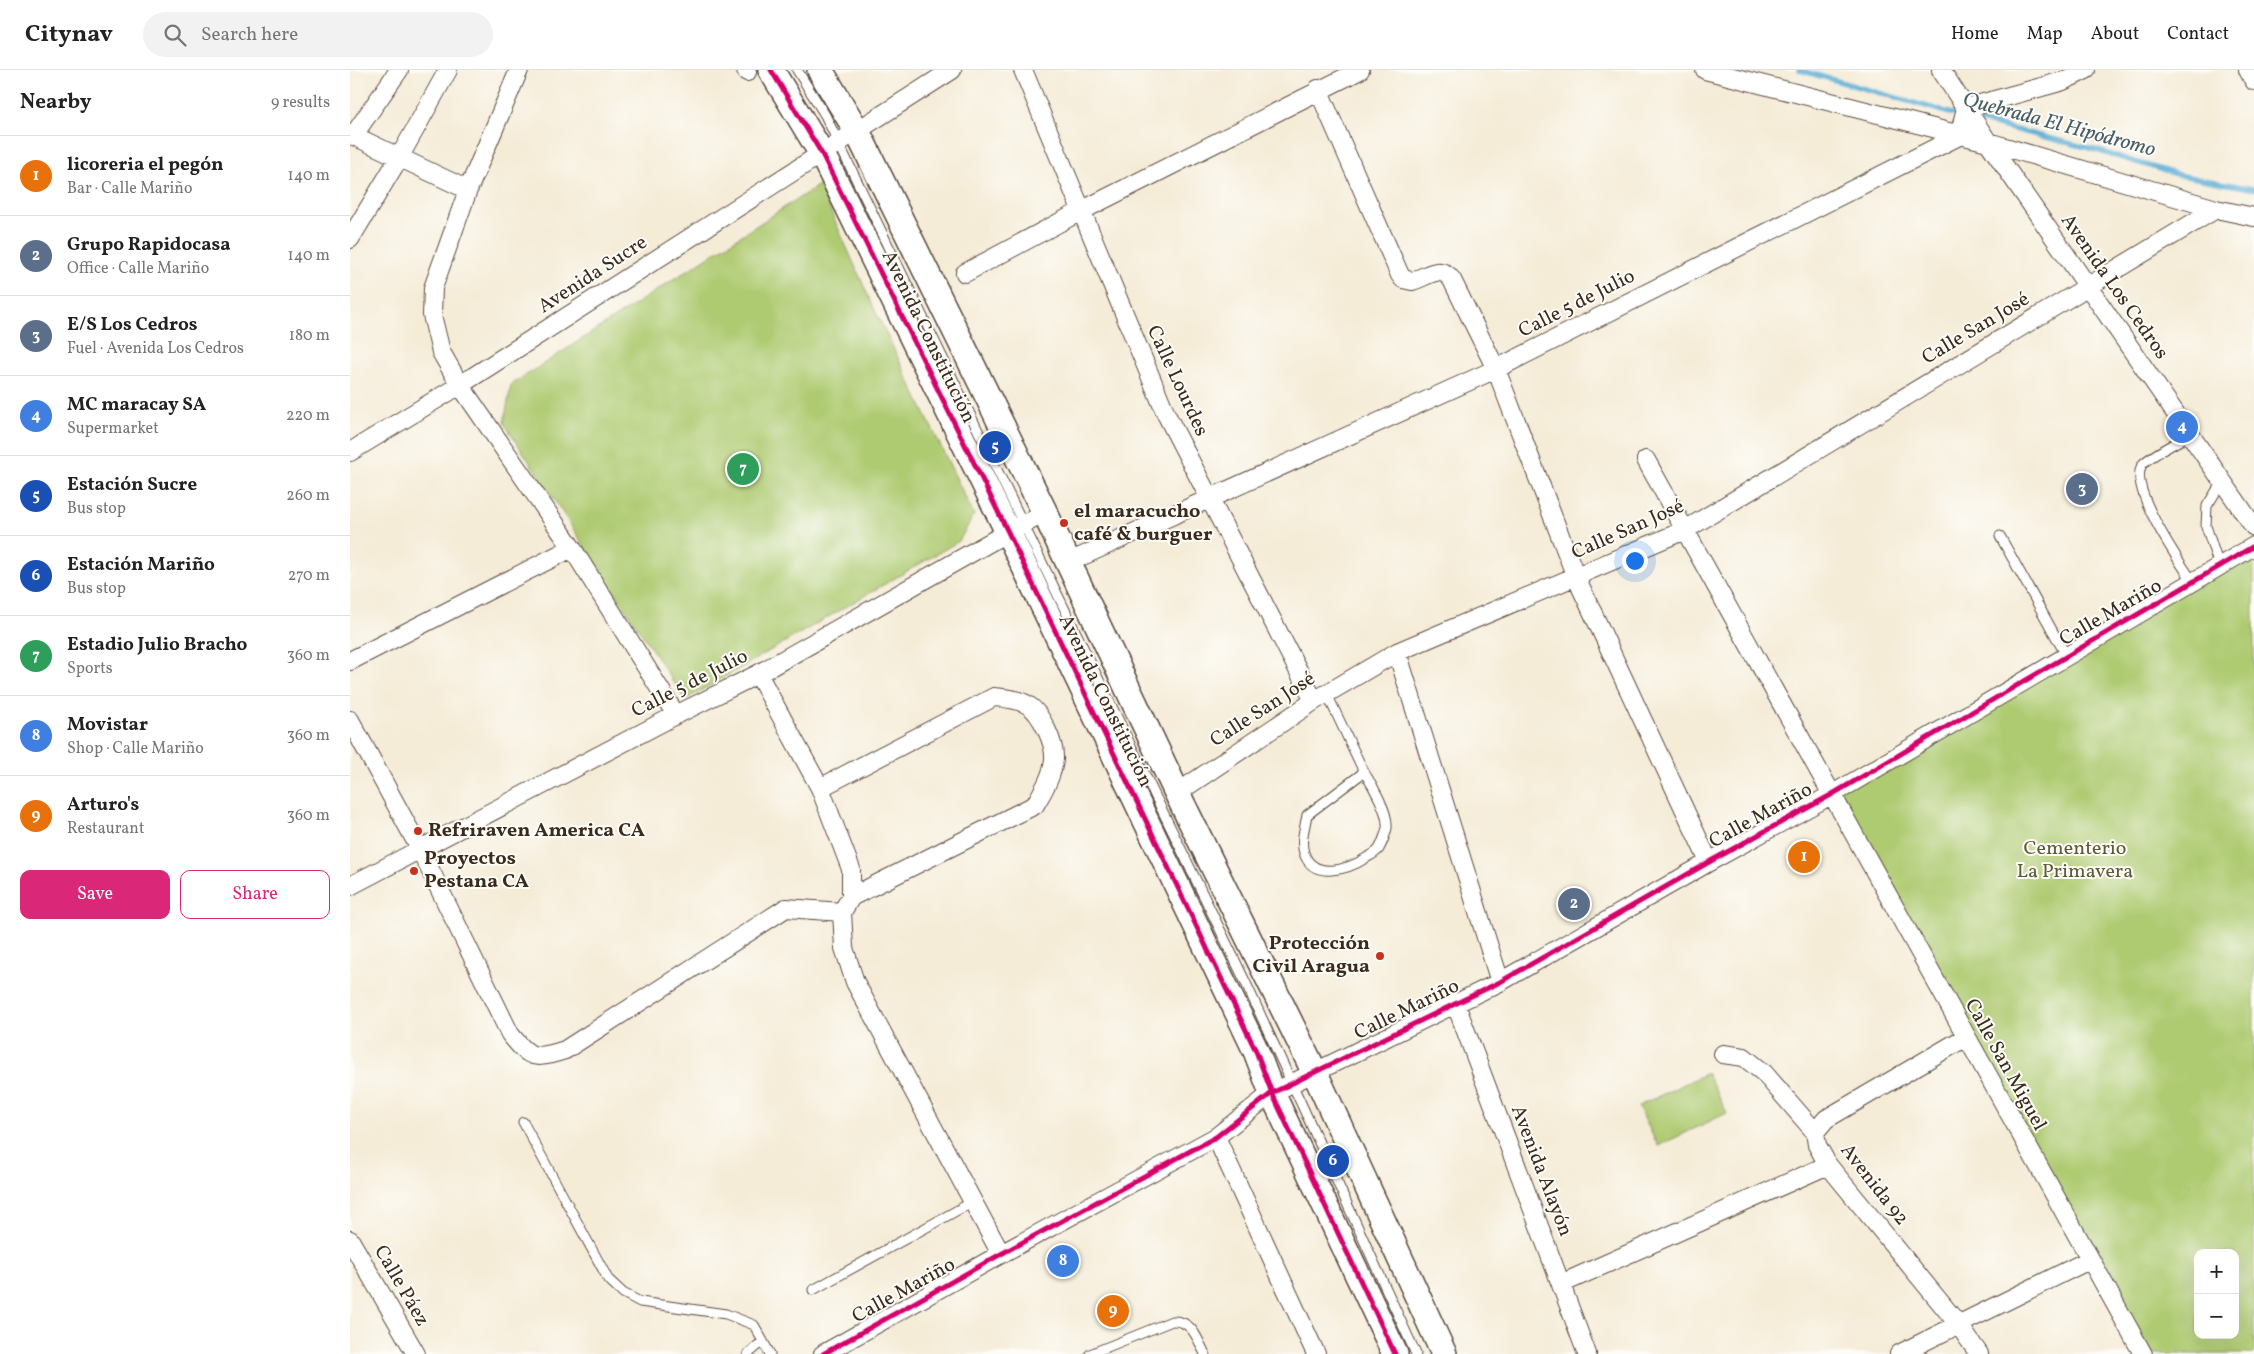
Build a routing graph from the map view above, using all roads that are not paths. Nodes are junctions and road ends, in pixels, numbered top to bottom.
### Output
1 (400, 70) edge
2 (448, 70) edge
3 (519, 70) edge
4 (797, 70) edge
5 (820, 70) edge
6 (952, 70) edge
7 (1023, 70) edge
8 (1360, 70) edge
9 (1706, 70) edge
10 (1941, 70) edge
11 (2086, 70) edge
12 (2248, 70) edge
13 (755, 71) edge
14 (2254, 81) edge
15 (1318, 89) junction
16 (1966, 109) junction
17 (352, 135) edge
18 (1959, 136) junction
19 (1985, 137) junction
20 (839, 143) junction
21 (399, 158) junction
22 (468, 190) junction
23 (2216, 209) junction
24 (1081, 211) junction
25 (2254, 216) edge
26 (350, 239) edge
27 (965, 273) dead end
28 (2088, 286) junction
29 (1496, 368) junction
30 (460, 385) junction
31 (2191, 434) junction
32 (350, 452) edge
33 (1646, 460) dead end
34 (2222, 482) junction
35 (1211, 497) junction
36 (1045, 513) junction
37 (2254, 527) edge
38 (1015, 528) junction
39 (1684, 530) junction
40 (2000, 536) dead end
41 (2254, 546) edge
42 (572, 548) junction
43 (1067, 563) junction
44 (2219, 566) junction
45 (1576, 577) junction
46 (2193, 582) junction
47 (1397, 652) junction
48 (2067, 657) junction
49 (350, 661) edge
50 (758, 674) junction
51 (1320, 697) junction
52 (676, 715) junction
53 (350, 720) edge
54 (1364, 772) junction
55 (820, 788) junction
56 (1176, 793) junction
57 (1831, 795) junction
58 (420, 849) junction
59 (1709, 862) junction
60 (350, 886) edge
61 (847, 905) junction
62 (1500, 982) junction
63 (1455, 1002) junction
64 (1966, 1037) junction
65 (1723, 1054) dead end
66 (1315, 1073) junction
67 (1282, 1089) junction
68 (522, 1122) dead end
69 (1815, 1132) junction
70 (1216, 1137) junction
71 (1828, 1165) junction
72 (974, 1201) junction
73 (350, 1240) edge
74 (1001, 1254) junction
75 (354, 1258) edge
76 (2089, 1260) junction
77 (1561, 1284) junction
78 (813, 1290) dead end
79 (1958, 1324) junction
80 (763, 1342) junction
81 (416, 1354) edge
82 (748, 1354) edge
83 (770, 1354) edge
84 (823, 1354) edge
85 (1090, 1354) edge
86 (1206, 1354) edge
87 (1316, 1354) edge
88 (1395, 1354) edge
89 (1416, 1354) edge
90 (1444, 1354) edge
91 (1587, 1354) edge
92 (1899, 1354) edge
93 (1979, 1354) edge
94 (2143, 1354) edge

1 - 17 street
2 - 21 street
3 - 22 street
4 - 20 lane
5 - 20 street, Avenida Constitución
6 - 20 street, Avenida Sucre
7 - 24 street, Calle Lourdes
8 - 15 street
9 - 18 street
10 - 16 street, Avenida Los Cedros
11 - 16 street
12 - 14 street
13 - 20 street, Avenida Constitución
15 - 24 street
15 - 29 street
16 - 18 street
16 - 19 street, Avenida Los Cedros
17 - 21 street
18 - 19 street
18 - 29 street, Calle 5 de Julio
19 - 23 street
19 - 28 street, Avenida Los Cedros
20 - 30 street, Avenida Sucre
20 - 36 street, Avenida Constitución
20 - 38 street, Avenida Constitución
21 - 22 street
21 - 26 street
22 - 30 street
23 - 25 street
23 - 28 street, Calle San José
24 - 27 street
24 - 35 street, Calle Lourdes
28 - 31 street, Avenida Los Cedros
28 - 39 street, Calle San José
29 - 35 street, Calle 5 de Julio
29 - 45 street
30 - 32 street, Avenida Sucre
30 - 42 street
31 - 34 street, Avenida Los Cedros
31 - 46 lane
33 - 39 street, Calle San Miguel
34 - 37 street, Avenida Los Cedros
34 - 44 lane
35 - 43 street, Calle 5 de Julio
35 - 51 street, Calle Lourdes
36 - 38 street, Calle 5 de Julio
36 - 43 street, Avenida Constitución
38 - 50 street, Calle 5 de Julio
38 - 67 street, Avenida Constitución
39 - 45 street, Calle San José
39 - 57 street, Calle San Miguel
40 - 48 lane
41 - 44 street, Calle Mariño
42 - 49 street
42 - 52 street
43 - 56 street, Avenida Constitución
44 - 46 street, Calle Mariño
45 - 47 street, Calle San José
45 - 59 street
46 - 48 street, Calle Mariño
47 - 51 street, Calle San José
47 - 62 street
48 - 57 street, Calle Mariño
50 - 52 street, Calle 5 de Julio
50 - 55 street
51 - 54 lane
51 - 56 street, Calle San José
52 - 58 street, Calle 5 de Julio
53 - 58 street
54 - 54 lane
55 - 61 street
55 - 61 street
56 - 66 street, Avenida Constitución
57 - 59 street, Calle Mariño
57 - 64 street, Calle San Miguel
58 - 60 street, Calle 5 de Julio
58 - 61 street
59 - 62 street, Calle Mariño
61 - 72 street
62 - 63 street, Calle Mariño
63 - 66 street, Calle Mariño
63 - 77 street, Avenida Alayón
64 - 69 street, Avenida 92
64 - 76 street, Calle San Miguel
65 - 69 street
66 - 67 street, Calle Mariño
66 - 90 street, Avenida Constitución
67 - 70 street, Calle Mariño
67 - 88 street, Avenida Constitución
67 - 89 lane
68 - 80 lane
69 - 71 street, Avenida 92
70 - 74 street, Calle Mariño
70 - 87 street
71 - 77 street
71 - 79 street, Avenida 92
72 - 74 street
72 - 78 lane
73 - 75 street, Calle Páez
74 - 84 street, Calle Mariño
75 - 81 street, Calle Páez
76 - 79 street
76 - 94 street, Calle San Miguel
77 - 91 street, Avenida Alayón
79 - 92 street
79 - 93 street, Avenida 92
80 - 82 lane
80 - 83 lane
85 - 86 lane

